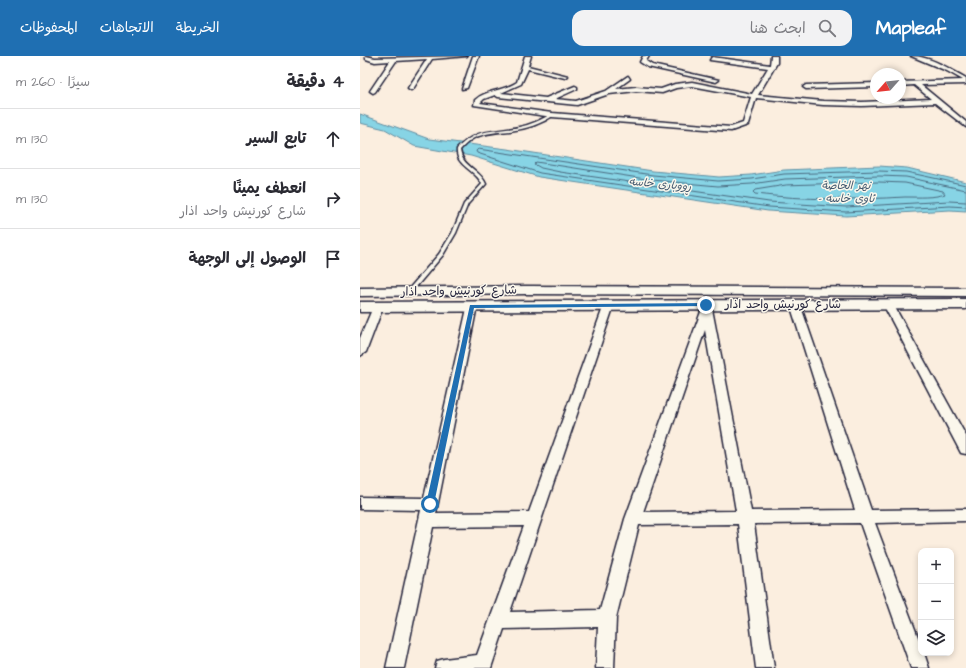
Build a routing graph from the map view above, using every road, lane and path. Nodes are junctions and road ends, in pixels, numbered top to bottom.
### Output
1 (369, 56) edge
2 (464, 56) edge
3 (476, 56) edge
4 (528, 56) edge
5 (646, 56) edge
6 (774, 56) edge
7 (914, 56) edge
8 (431, 57) junction
9 (394, 59) junction
10 (712, 59) dead end
11 (525, 67) junction
12 (771, 67) junction
13 (565, 76) dead end
14 (628, 78) dead end
15 (716, 80) dead end
16 (966, 81) edge
17 (906, 84) edge
18 (916, 84) junction
19 (870, 85) edge
20 (806, 87) dead end
21 (411, 88) dead end
22 (464, 88) dead end
23 (575, 88) dead end
24 (373, 91) dead end
25 (608, 92) junction
26 (493, 94) junction
27 (754, 96) junction
28 (546, 100) junction
29 (937, 101) junction
30 (552, 115) junction
31 (963, 120) edge
32 (966, 125) edge
33 (360, 292) edge
34 (409, 292) junction
35 (966, 292) edge
36 (524, 298) junction
37 (795, 304) junction
38 (888, 304) junction
39 (966, 304) edge
40 (609, 305) junction
41 (378, 306) junction
42 (472, 306) junction
43 (360, 307) edge
44 (707, 307) junction
45 (360, 352) edge
46 (966, 449) edge
47 (360, 503) edge
48 (430, 504) junction
49 (966, 515) edge
50 (866, 516) junction
51 (745, 518) junction
52 (534, 519) junction
53 (633, 519) junction
54 (427, 520) junction
55 (607, 618) junction
56 (498, 621) junction
57 (482, 666) edge
58 (396, 668) edge
59 (444, 668) edge
60 (605, 668) edge
61 (765, 668) edge
62 (920, 668) edge

1 - 9 street
2 - 8 street
3 - 22 street
4 - 11 street
5 - 15 street
6 - 12 street
7 - 16 street
8 - 9 street
8 - 21 street
9 - 24 street
10 - 12 street
11 - 13 street
11 - 26 street
12 - 27 street
14 - 25 street
16 - 18 street
17 - 18 street
18 - 29 street
19 - 20 street
23 - 28 street
25 - 27 street
25 - 28 street
26 - 28 street
26 - 30 street
27 - 29 street
27 - 30 street
29 - 31 street
30 - 34 lane
31 - 32 street
33 - 34 main road, شارع كورنيش واحد اذار
34 - 36 main road, شارع كورنيش واحد اذار
35 - 36 main road, شارع كورنيش واحد اذار
36 - 40 main road, شارع كورنيش واحد اذار
36 - 42 main road, شارع كورنيش واحد اذار
37 - 38 main road, شارع كورنيش واحد اذار
37 - 44 main road, شارع كورنيش واحد اذار
37 - 50 street
38 - 39 main road, شارع كورنيش واحد اذار
38 - 46 street
40 - 44 main road, شارع كورنيش واحد اذار
40 - 52 street
41 - 42 main road, شارع كورنيش واحد اذار
41 - 43 main road, شارع كورنيش واحد اذار
41 - 45 street
42 - 48 street
44 - 51 street
44 - 53 street
47 - 48 street
48 - 54 street
49 - 50 street
50 - 51 street
50 - 62 street
51 - 53 street
51 - 61 street
52 - 54 street
52 - 56 street
53 - 55 street
54 - 58 street
55 - 56 street
55 - 60 street
56 - 57 street
57 - 59 street

